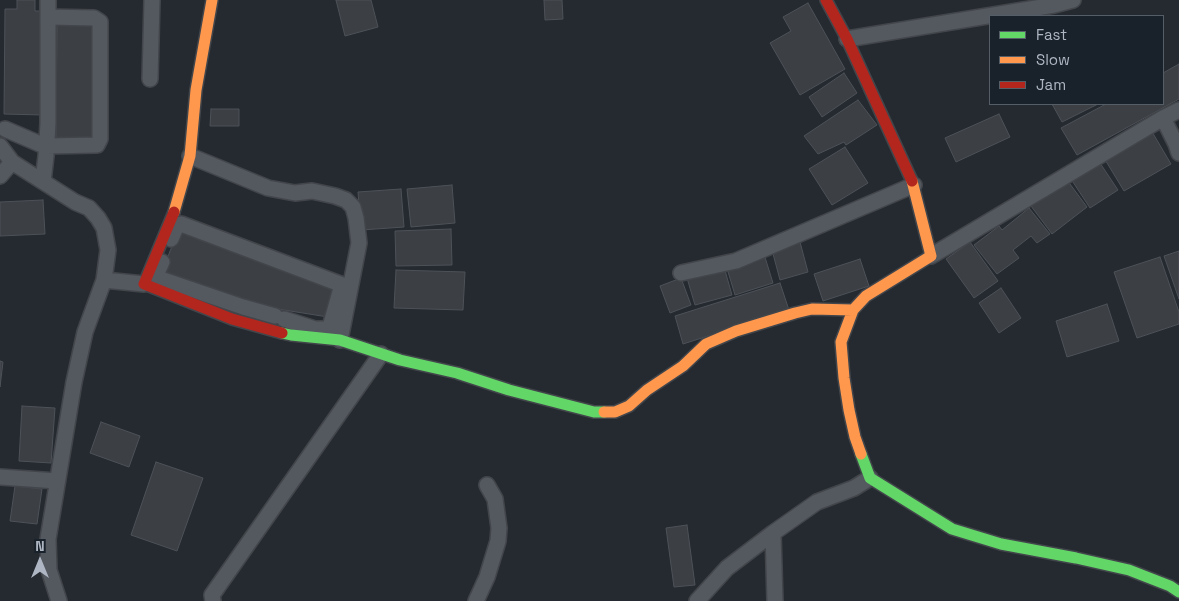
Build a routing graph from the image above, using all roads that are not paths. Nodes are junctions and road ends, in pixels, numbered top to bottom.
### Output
1 (48, 0) edge
2 (152, 0) edge
3 (212, 0) edge
4 (826, 0) edge
5 (1073, 0) edge
6 (993, 15) edge
7 (989, 16) edge
8 (48, 18) junction
9 (847, 39) junction
10 (150, 79) dead end
11 (1179, 110) edge
12 (1163, 118) junction
13 (5, 129) dead end
14 (0, 146) edge
15 (47, 146) junction
16 (1179, 153) edge
17 (190, 156) junction
18 (12, 162) junction
19 (0, 176) edge
20 (43, 181) junction
21 (914, 185) junction
22 (931, 256) junction
23 (682, 273) dead end
24 (104, 280) junction
25 (144, 284) junction
26 (208, 302) junction
27 (853, 310) junction
28 (330, 327) junction
29 (340, 340) junction
30 (381, 354) junction
31 (0, 477) edge
32 (870, 478) junction
33 (57, 481) junction
34 (487, 485) dead end
35 (773, 534) junction
36 (1179, 592) edge
37 (59, 601) edge
38 (213, 601) edge
39 (476, 601) edge
40 (698, 601) edge
41 (775, 601) edge

1 - 8 street
2 - 10 street
3 - 17 street
4 - 9 street
5 - 6 street
7 - 9 street
8 - 15 street
8 - 15 street
9 - 21 street
11 - 12 street
12 - 16 street
12 - 22 street
13 - 15 street
14 - 18 street
15 - 20 street
17 - 25 street
17 - 29 street
18 - 19 street
18 - 20 street
20 - 24 street
21 - 22 street
21 - 23 street
22 - 27 street
24 - 25 street
24 - 33 street
25 - 26 street
26 - 28 street
26 - 28 street
26 - 29 street
27 - 30 street
27 - 32 street
28 - 29 street
29 - 30 street
30 - 38 street
31 - 33 street
32 - 35 street
32 - 36 street
33 - 37 street
34 - 39 street
35 - 40 street
35 - 41 street

